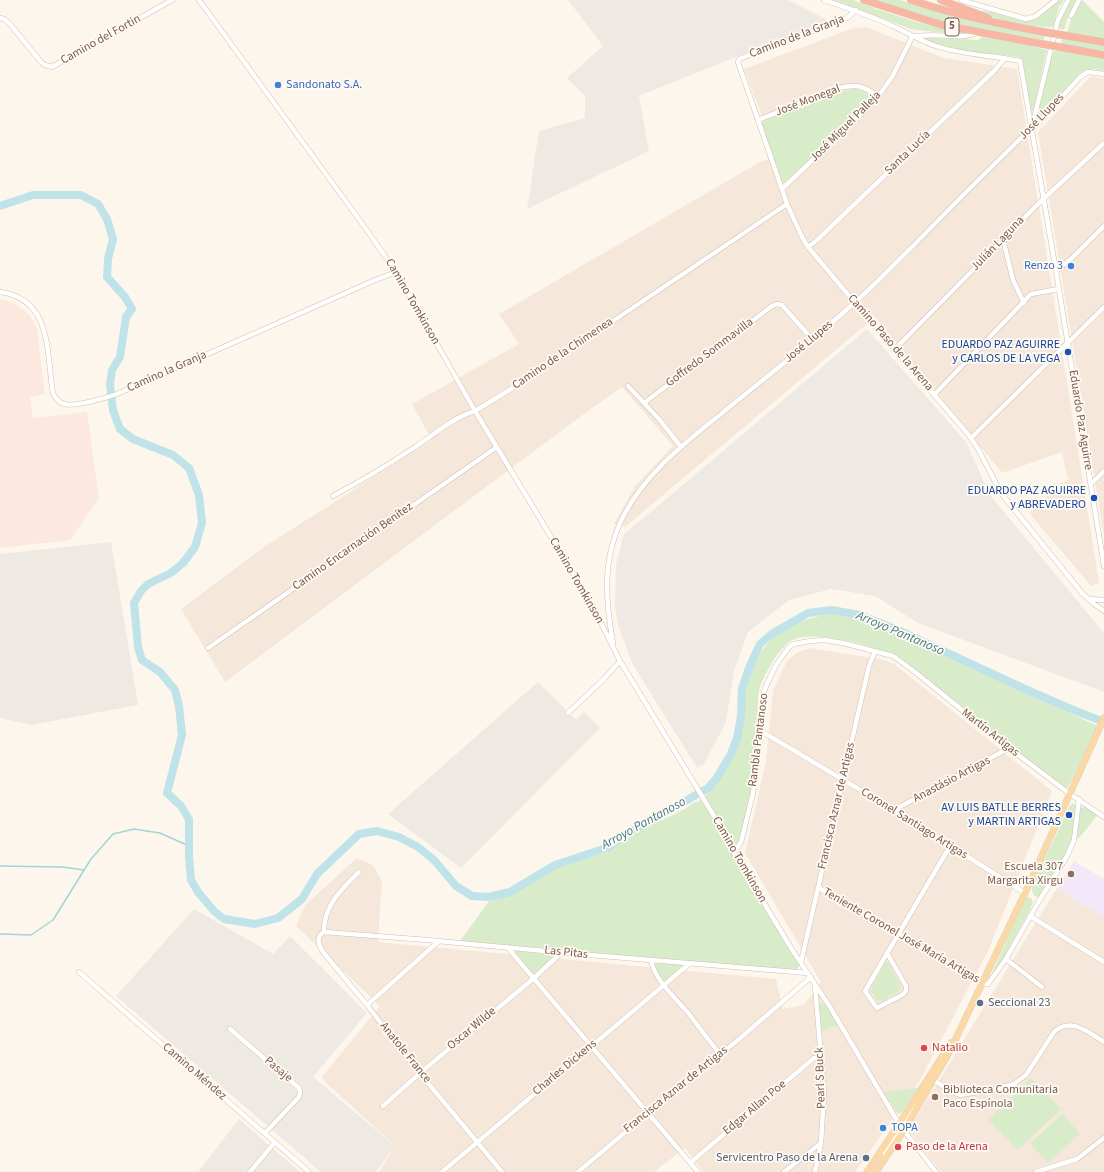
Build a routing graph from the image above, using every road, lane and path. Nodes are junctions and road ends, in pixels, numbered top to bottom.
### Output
1 (172, 0) edge
2 (199, 0) edge
3 (824, 0) edge
4 (864, 0) edge
5 (911, 0) edge
6 (941, 0) edge
7 (961, 0) edge
8 (1056, 0) edge
9 (1068, 0) edge
10 (1079, 0) edge
11 (856, 10) junction
12 (1071, 16) dead end
13 (0, 18) edge
14 (1004, 25) junction
15 (979, 33) junction
16 (912, 37) junction
17 (1104, 42) edge
18 (1104, 55) edge
19 (1005, 58) junction
20 (738, 62) joint
21 (1104, 74) edge
22 (878, 97) junction
23 (758, 120) junction
24 (1032, 130) junction
25 (1104, 142) edge
26 (783, 188) junction
27 (1044, 199) junction
28 (787, 204) junction
29 (1104, 226) edge
30 (1003, 240) junction
31 (808, 247) junction
32 (1056, 271) junction
33 (396, 272) junction
34 (1059, 289) junction
35 (0, 292) edge
36 (855, 303) junction
37 (1024, 303) junction
38 (1104, 307) edge
39 (812, 339) junction
40 (1068, 343) junction
41 (895, 349) junction
42 (628, 386) dead end
43 (934, 395) junction
44 (644, 403) junction
45 (475, 411) junction
46 (972, 438) junction
47 (497, 447) junction
48 (681, 447) junction
49 (1104, 471) edge
50 (1091, 484) junction
51 (333, 496) dead end
52 (1104, 566) edge
53 (1088, 599) junction
54 (1104, 600) edge
55 (1104, 610) edge
56 (208, 648) dead end
57 (614, 648) junction
58 (875, 651) junction
59 (620, 661) junction
60 (568, 713) dead end
61 (1104, 718) edge
62 (761, 732) junction
63 (1009, 748) junction
64 (843, 781) junction
65 (1070, 794) junction
66 (1079, 800) junction
67 (894, 810) junction
68 (1104, 816) edge
69 (950, 846) junction
70 (734, 853) junction
71 (359, 872) dead end
72 (819, 888) junction
73 (1025, 893) junction
74 (1030, 916) junction
75 (324, 932) junction
76 (898, 934) junction
77 (439, 941) junction
78 (507, 948) junction
79 (561, 952) junction
80 (887, 953) junction
81 (1006, 959) junction
82 (651, 961) junction
83 (801, 962) junction
84 (1104, 962) edge
85 (689, 964) junction
86 (78, 972) dead end
87 (810, 975) junction
88 (534, 978) junction
89 (815, 983) junction
90 (983, 984) junction
91 (663, 985) junction
92 (1042, 987) dead end
93 (367, 1005) junction
94 (230, 1029) dead end
95 (1104, 1042) edge
96 (590, 1046) junction
97 (720, 1054) junction
98 (822, 1057) junction
99 (420, 1073) junction
100 (932, 1079) junction
101 (383, 1106) dead end
102 (648, 1113) junction
103 (901, 1127) junction
104 (265, 1133) junction
105 (1104, 1138) edge
106 (274, 1142) junction
107 (478, 1142) junction
108 (821, 1143) junction
109 (691, 1162) junction
110 (250, 1172) edge
111 (309, 1172) edge
112 (442, 1172) edge
113 (502, 1172) edge
114 (578, 1172) edge
115 (698, 1172) edge
116 (784, 1172) edge
117 (815, 1172) edge
118 (867, 1172) edge
119 (876, 1172) edge
120 (936, 1172) edge
121 (1036, 1172) edge

1 - 13 street, Camino del Fortin
2 - 33 street, Camino Tomkinson
3 - 11 street
4 - 15 highway, 5
5 - 14 highway, 5
6 - 14 highway
7 - 8 street
9 - 24 street
10 - 12 street
11 - 16 street
11 - 20 street, Camino de la Granja
14 - 17 highway, 5, bridge
15 - 16 street
15 - 18 highway, 5, bridge
16 - 19 street
16 - 22 street, José Miguel Palleja
19 - 24 street, Eduardo Paz Aguirre
19 - 31 street, Santa Lucía
20 - 23 street, Camino Paso de la Arena
21 - 24 street, José Llupes
22 - 23 street, José Monegal
22 - 26 street, José Miguel Palleja
23 - 26 street, Camino Paso de la Arena
24 - 27 street, Eduardo Paz Aguirre
24 - 36 street, José Llupes
25 - 27 street, Julián Laguna
26 - 28 street, Camino Paso de la Arena
27 - 30 street, Julián Laguna
27 - 32 street, Eduardo Paz Aguirre
28 - 31 street, Camino Paso de la Arena
28 - 45 street, Camino de la Chimenea
29 - 32 street
30 - 37 street
30 - 41 street, Julián Laguna
31 - 36 street, Camino Paso de la Arena
32 - 34 street, Eduardo Paz Aguirre
33 - 35 street, Camino la Granja
33 - 45 street, Camino Tomkinson
34 - 37 street
34 - 40 street, Eduardo Paz Aguirre
36 - 39 street, José Llupes
36 - 41 street, Camino Paso de la Arena
37 - 43 street
38 - 40 street
39 - 44 street, Goffredo Sommavilla
39 - 48 street, José Llupes
40 - 46 street
40 - 50 street, Eduardo Paz Aguirre
41 - 43 street, Camino Paso de la Arena
42 - 44 street
43 - 46 street, Camino Paso de la Arena
44 - 48 street
45 - 47 street, Camino Tomkinson
45 - 51 street, Camino de la Chimenea
46 - 53 street, Camino Paso de la Arena
47 - 56 street, Camino Encarnación Benítez
47 - 57 street, Camino Tomkinson
48 - 57 street, José Llupes
49 - 50 street
50 - 52 street, Eduardo Paz Aguirre
53 - 54 street
53 - 55 street, Camino Paso de la Arena
57 - 59 street, Camino Tomkinson
58 - 62 street, Rambla Pantanoso
58 - 63 street, Martín Artigas
58 - 64 street, Francisca Aznar de Artigas
59 - 60 street
59 - 70 street, Camino Tomkinson
61 - 65 main road
62 - 64 street, Coronel Santiago Artigas
62 - 70 street, Rambla Pantanoso
63 - 65 street, Martín Artigas
63 - 67 street, Anastásio Artigas
64 - 67 street, Coronel Santiago Artigas
64 - 72 street, Francisca Aznar de Artigas
65 - 66 street, Martín Artigas
65 - 73 main road
66 - 68 street, Martín Artigas
66 - 74 street
67 - 69 street, Coronel Santiago Artigas
69 - 73 street, Coronel Santiago Artigas
69 - 76 street
70 - 83 street, Camino Tomkinson
71 - 75 street
72 - 76 street, Teniente Coronel José María Artigas
72 - 83 street, Francisca Aznar de Artigas
73 - 90 main road
74 - 81 street
74 - 84 street
75 - 77 street, Las Pitas
75 - 93 street, Anatole France
76 - 80 street
76 - 90 street, Teniente Coronel José María Artigas
77 - 78 street, Las Pitas
77 - 93 street
78 - 79 street, Las Pitas
78 - 88 street
79 - 82 street, Las Pitas
79 - 88 street, Oscar Wilde
80 - 80 street
81 - 90 street
81 - 92 street
82 - 85 street, Las Pitas
82 - 91 street
83 - 87 street, Camino Tomkinson
85 - 87 street, Las Pitas
85 - 91 street, Charles Dickens
86 - 104 street, Camino Méndez
87 - 89 street, Camino Tomkinson
87 - 97 street, Francisca Aznar de Artigas
88 - 96 street
88 - 99 street, Oscar Wilde
89 - 98 street, Pearl S Buck
89 - 103 street, Camino Tomkinson
90 - 100 main road
91 - 96 street, Charles Dickens
91 - 97 street
93 - 99 street, Anatole France
94 - 104 street, Pasaje
95 - 100 street
96 - 102 street
96 - 107 street, Charles Dickens
97 - 102 street, Francisca Aznar de Artigas
98 - 108 street, Pearl S Buck
98 - 109 street, Edgar Allan Poe
99 - 101 street, Oscar Wilde
99 - 107 street, Anatole France
100 - 103 main road
100 - 103 main road
102 - 109 street
102 - 114 street, Francisca Aznar de Artigas
103 - 118 main road
103 - 119 main road
103 - 120 street, Camino Tomkinson
104 - 106 street, Camino Méndez
105 - 121 street
106 - 110 street
106 - 111 street, Camino Méndez
107 - 112 street, Charles Dickens
107 - 113 street, Anatole France
108 - 116 street
108 - 117 street, Pearl S Buck
109 - 115 street

